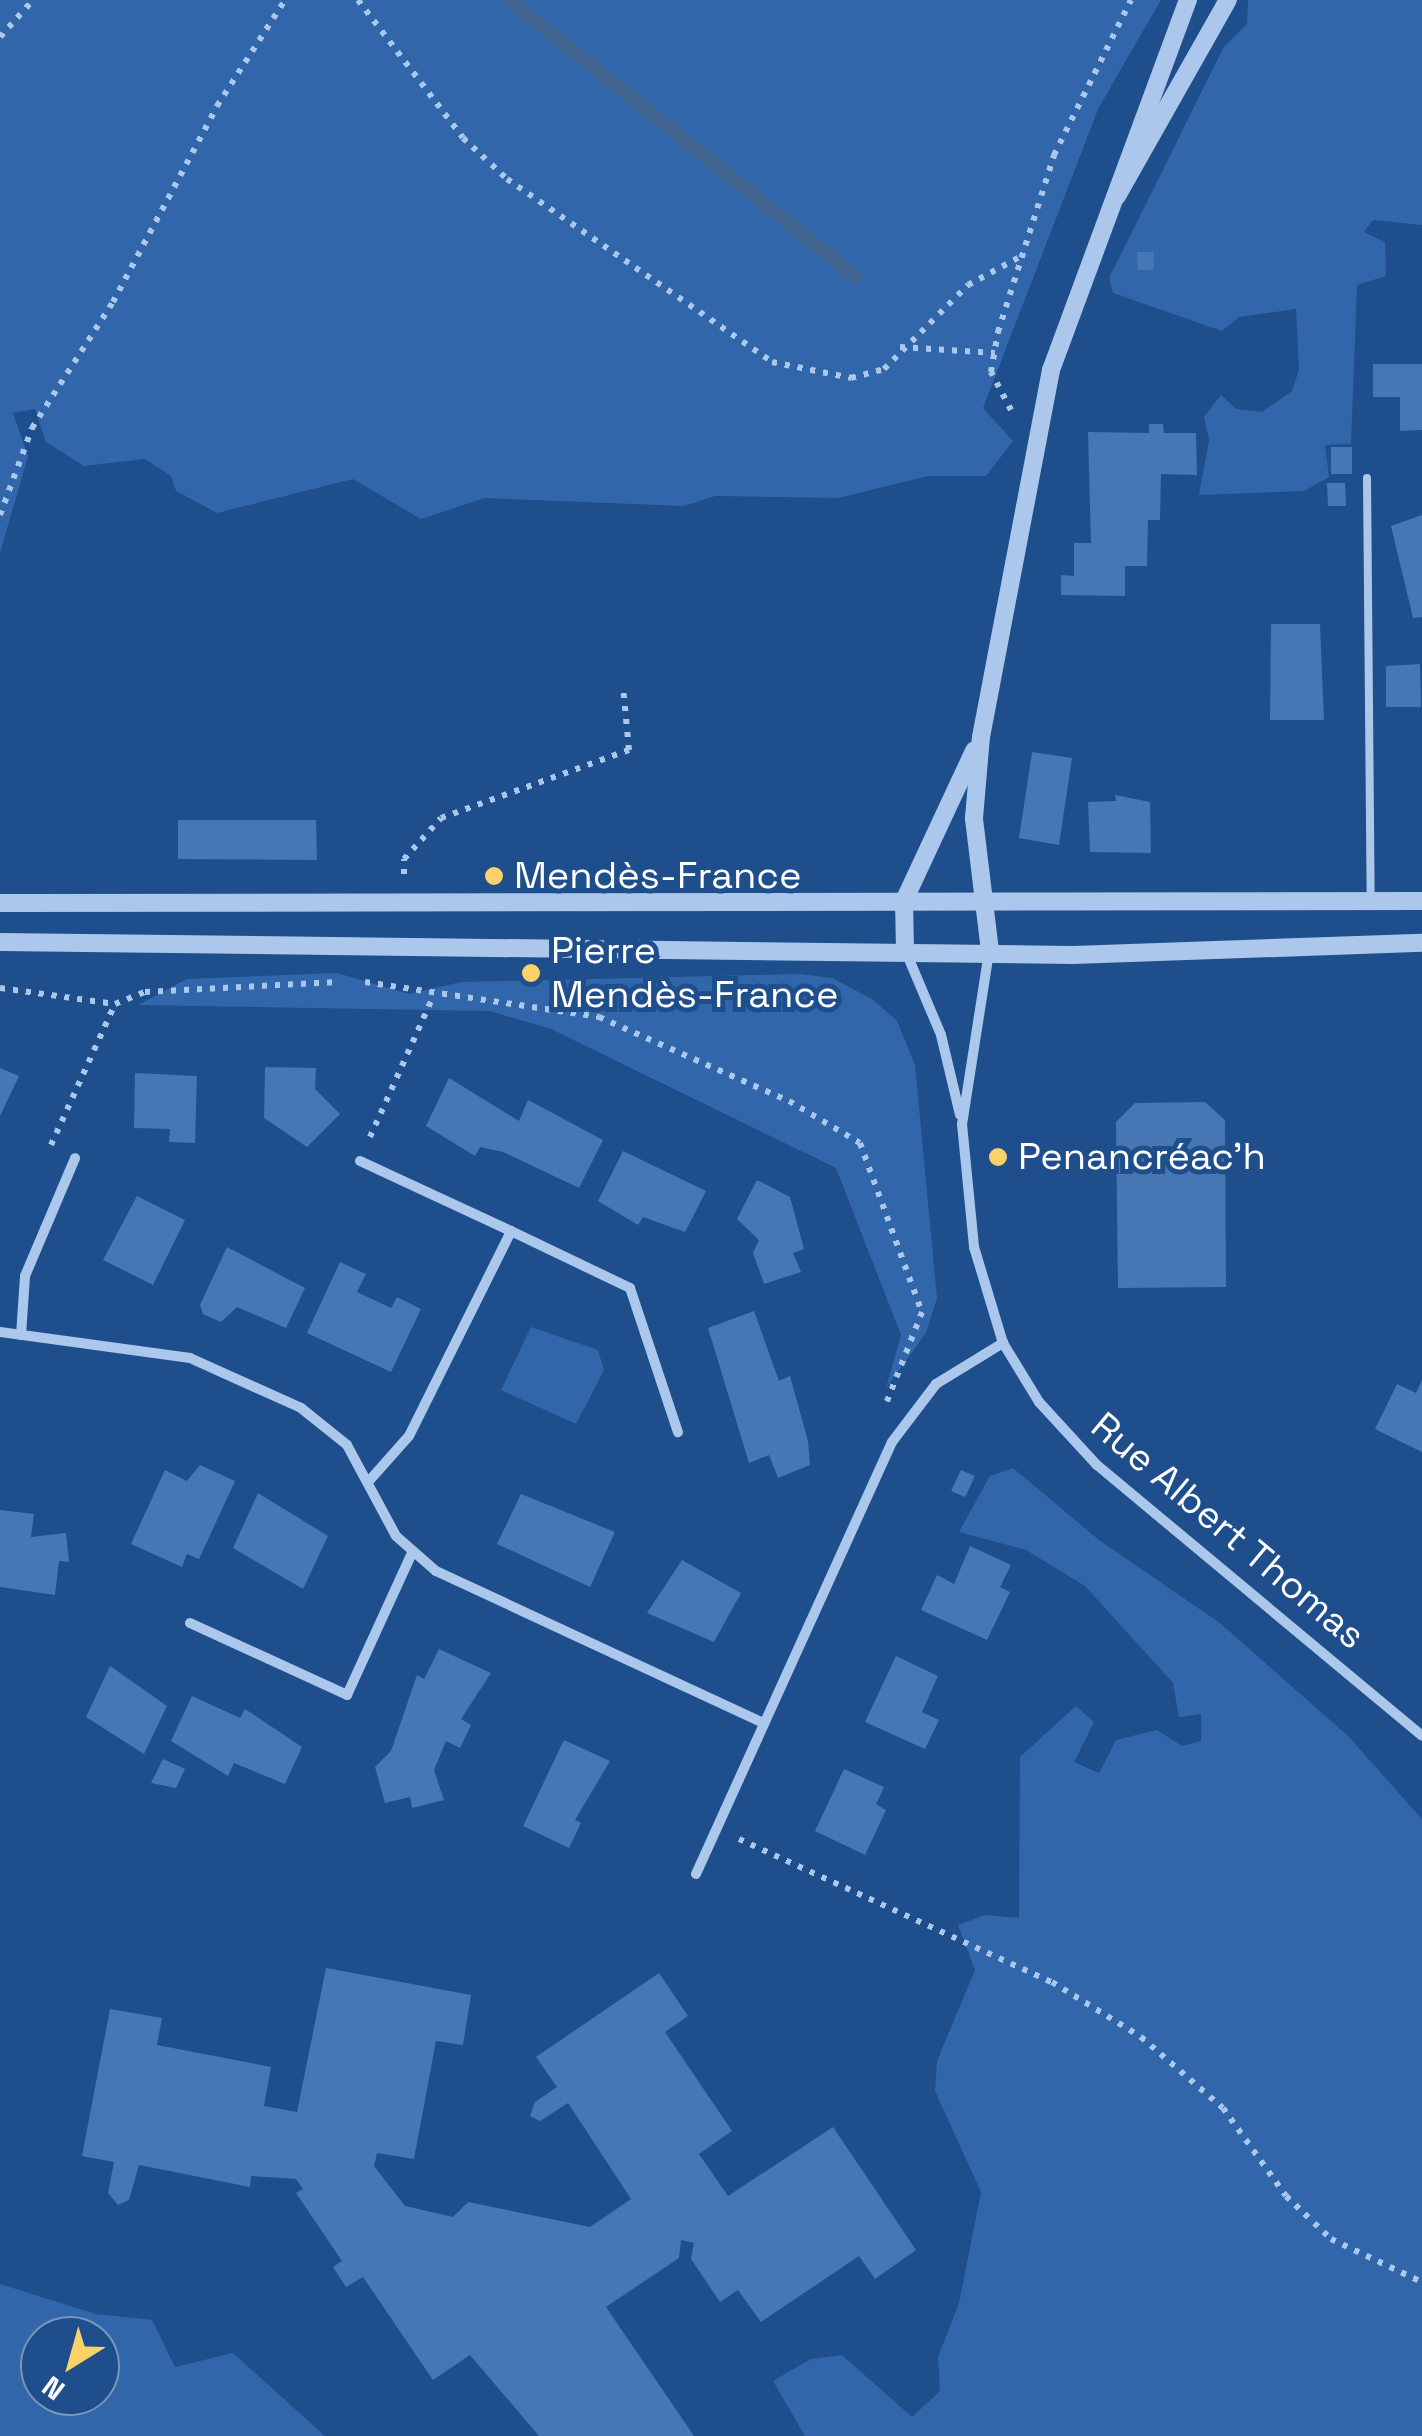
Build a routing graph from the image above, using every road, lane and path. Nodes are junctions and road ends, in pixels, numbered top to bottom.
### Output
1 (33, 0) edge
2 (285, 0) edge
3 (358, 0) edge
4 (1131, 0) edge
5 (1188, 0) edge
6 (1228, 0) edge
7 (0, 37) edge
8 (1103, 218) junction
9 (1025, 254) junction
10 (899, 347) junction
11 (994, 354) junction
12 (1042, 424) junction
13 (1366, 478) dead end
14 (0, 515) edge
15 (623, 687) dead end
16 (981, 737) junction
17 (404, 880) dead end
18 (988, 898) junction
19 (1372, 900) junction
20 (904, 901) junction
21 (1422, 901) edge
22 (0, 903) edge
23 (0, 942) edge
24 (1422, 943) edge
25 (906, 951) junction
26 (990, 951) junction
27 (0, 988) edge
28 (434, 997) junction
29 (115, 1004) junction
30 (962, 1124) junction
31 (75, 1158) joint
32 (360, 1160) joint
33 (511, 1232) junction
34 (0, 1332) edge
35 (21, 1334) junction
36 (1003, 1343) junction
37 (902, 1424) junction
38 (678, 1432) dead end
39 (369, 1481) junction
40 (412, 1553) junction
41 (190, 1623) dead end
42 (762, 1722) junction
43 (1422, 1736) edge
44 (716, 1828) junction
45 (696, 1874) dead end
46 (1422, 2282) edge

1 - 7 path
2 - 14 path
3 - 10 path
4 - 9 path
5 - 8 street
6 - 8 street
8 - 12 street
9 - 10 path
9 - 11 path
10 - 11 path
11 - 12 path
12 - 16 street
13 - 19 lane
15 - 17 path
16 - 18 street
16 - 20 street
18 - 19 street
18 - 20 street
18 - 26 street
19 - 21 street
20 - 22 street
20 - 25 street
23 - 25 street
24 - 26 street
25 - 26 street
25 - 30 street, Rue Albert Thomas
26 - 30 street, Rue Albert Thomas
27 - 29 path
28 - 29 path
28 - 32 path
28 - 37 path
29 - 31 path
30 - 36 street, Rue Albert Thomas
31 - 35 street
32 - 33 street
33 - 38 street
33 - 39 street
34 - 35 street
35 - 39 street
36 - 37 street
36 - 43 street, Rue Albert Thomas
37 - 42 street
39 - 40 street
40 - 41 street
40 - 42 street
42 - 44 street
44 - 45 street
44 - 46 path

